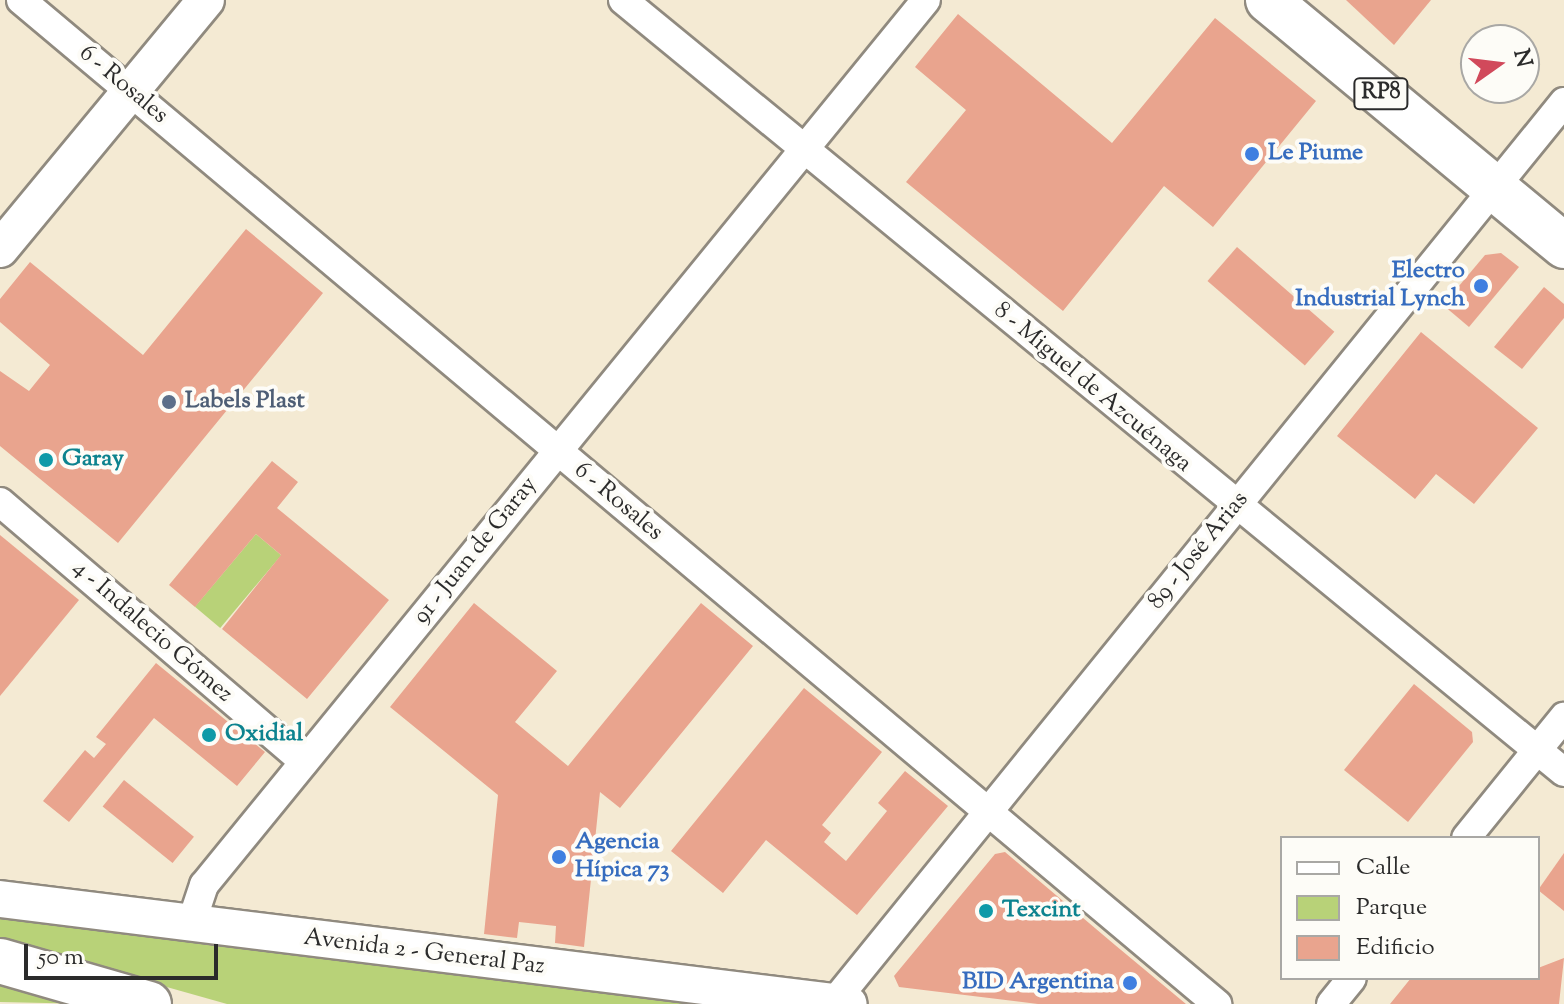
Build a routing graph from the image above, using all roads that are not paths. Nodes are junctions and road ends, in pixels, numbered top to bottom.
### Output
1 (21, 0) edge
2 (206, 0) edge
3 (623, 0) edge
4 (926, 0) edge
5 (1268, 0) edge
6 (131, 91) junction
7 (1564, 102) edge
8 (802, 147) junction
9 (1494, 188) junction
10 (1564, 246) edge
11 (0, 249) edge
12 (557, 451) junction
13 (0, 502) edge
14 (1235, 507) junction
15 (1564, 717) edge
16 (1537, 750) junction
17 (304, 762) junction
18 (1564, 772) edge
19 (987, 812) junction
20 (1468, 836) edge
21 (0, 899) edge
22 (191, 924) junction
23 (0, 961) edge
24 (1350, 980) edge
25 (842, 1003) edge
26 (149, 1004) edge
27 (1217, 1004) edge
28 (1331, 1004) edge

1 - 6 street, 6 - Rosales
2 - 6 street
3 - 8 street, 8 - Miguel de Azcuénaga
4 - 8 street, 91 - Juan de Garay
5 - 9 main road, RP8
6 - 11 street
6 - 12 street, 6 - Rosales
7 - 9 street, 89 - José Arias
8 - 12 street, 91 - Juan de Garay
8 - 14 street, 8 - Miguel de Azcuénaga
9 - 10 main road, RP8
9 - 14 street, 89 - José Arias
12 - 17 street, 91 - Juan de Garay
12 - 19 street, 6 - Rosales
13 - 17 street, 4 - Indalecio Gómez
14 - 16 street, 8 - Miguel de Azcuénaga
14 - 19 street, 89 - José Arias
15 - 16 street
16 - 18 street, 8 - Miguel de Azcuénaga
16 - 20 street
17 - 22 street, 91 - Juan de Garay
19 - 25 street, 89 - José Arias
19 - 27 street, 6 - Rosales
21 - 22 street, Avenida 2 - General Paz
22 - 25 street, Avenida 2 - General Paz
23 - 26 main road
24 - 28 street

